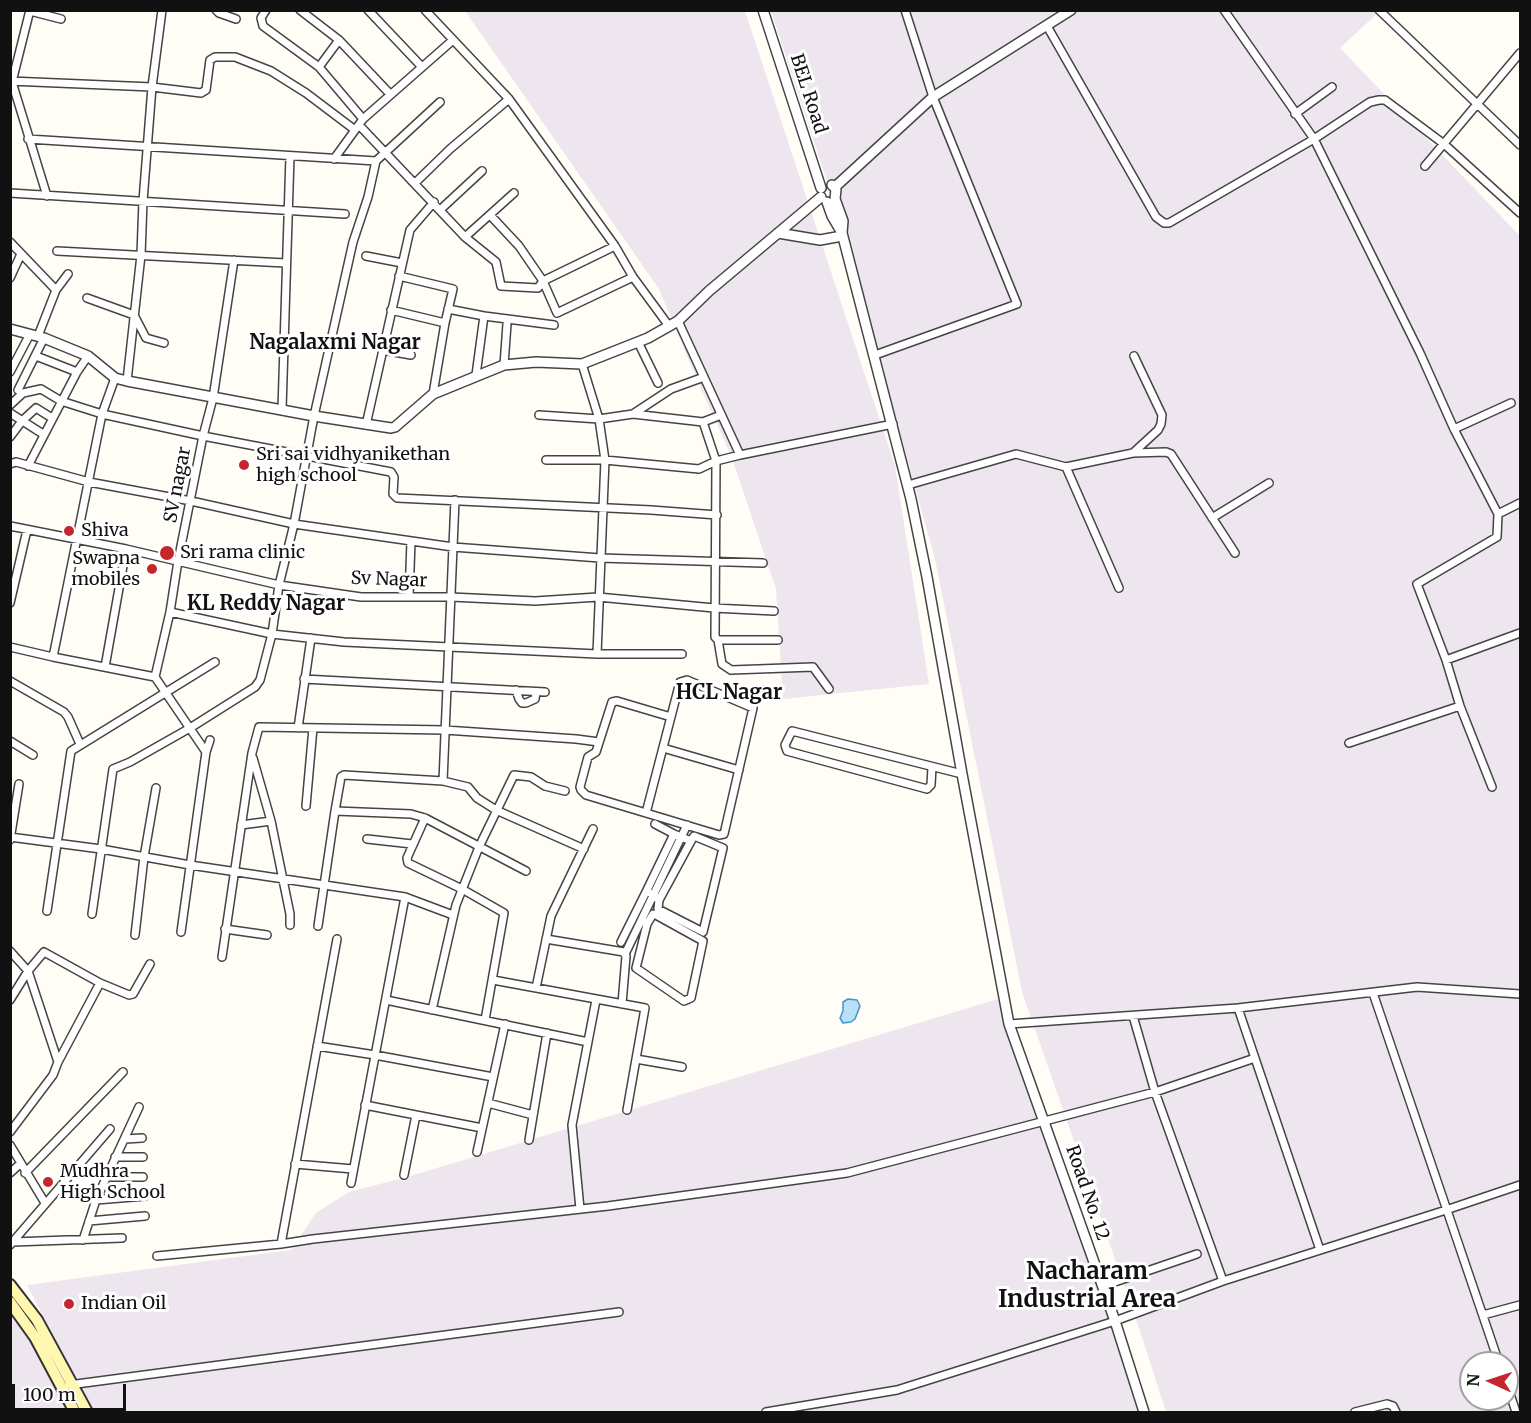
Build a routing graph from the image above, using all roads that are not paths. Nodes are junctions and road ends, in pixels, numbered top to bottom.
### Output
1 (162, 10) edge
2 (216, 10) edge
3 (266, 10) edge
4 (300, 10) edge
5 (368, 10) edge
6 (425, 10) edge
7 (763, 10) edge
8 (770, 10) edge
9 (905, 10) edge
10 (1071, 10) edge
11 (1224, 10) edge
12 (1379, 10) edge
13 (30, 11) edge
14 (61, 19) dead end
15 (236, 19) dead end
16 (1047, 26) junction
17 (339, 40) junction
18 (453, 40) junction
19 (1521, 53) edge
20 (422, 67) junction
21 (319, 68) junction
22 (11, 81) edge
23 (152, 87) junction
24 (1332, 87) dead end
25 (390, 94) junction
26 (933, 97) junction
27 (509, 99) junction
28 (440, 102) dead end
29 (1478, 105) junction
30 (1295, 114) junction
31 (359, 124) junction
32 (28, 139) junction
33 (1314, 139) junction
34 (1444, 144) junction
35 (1521, 145) edge
36 (147, 146) junction
37 (387, 153) junction
38 (813, 153) junction
39 (290, 156) junction
40 (334, 159) junction
41 (376, 162) junction
42 (1425, 166) dead end
43 (482, 171) dead end
44 (415, 183) junction
45 (10, 193) edge
46 (513, 193) dead end
47 (828, 193) junction
48 (47, 196) junction
49 (143, 201) junction
50 (434, 202) junction
51 (441, 209) junction
52 (287, 210) junction
53 (1521, 213) edge
54 (345, 214) dead end
55 (490, 215) junction
56 (777, 233) junction
57 (842, 234) junction
58 (465, 237) junction
59 (10, 242) edge
60 (615, 246) junction
61 (57, 251) dead end
62 (21, 254) junction
63 (141, 255) junction
64 (366, 256) dead end
65 (234, 260) junction
66 (285, 262) junction
67 (402, 263) junction
68 (68, 274) dead end
69 (399, 276) junction
70 (633, 277) junction
71 (10, 278) edge
72 (543, 280) junction
73 (56, 290) junction
74 (87, 298) dead end
75 (448, 309) junction
76 (391, 310) junction
77 (134, 315) junction
78 (484, 316) junction
79 (445, 323) junction
80 (507, 324) dead end
81 (674, 324) junction
82 (554, 325) dead end
83 (10, 328) edge
84 (37, 336) junction
85 (638, 342) junction
86 (164, 344) dead end
87 (383, 350) junction
88 (411, 355) dead end
89 (874, 355) junction
90 (36, 356) junction
91 (88, 356) junction
92 (1134, 356) dead end
93 (504, 364) junction
94 (582, 364) junction
95 (10, 372) edge
96 (77, 372) junction
97 (476, 375) junction
98 (704, 377) junction
99 (115, 378) junction
100 (127, 381) junction
101 (658, 383) dead end
102 (17, 390) edge
103 (433, 394) junction
104 (213, 398) junction
105 (61, 401) junction
106 (1511, 403) dead end
107 (10, 405) edge
108 (282, 409) junction
109 (10, 413) edge
110 (102, 414) junction
111 (633, 414) junction
112 (721, 414) junction
113 (539, 415) dead end
114 (314, 416) junction
115 (52, 418) junction
116 (598, 419) junction
117 (22, 421) junction
118 (703, 422) junction
119 (893, 424) junction
120 (366, 425) junction
121 (1454, 429) junction
122 (43, 434) junction
123 (202, 436) junction
124 (10, 437) edge
125 (1133, 453) junction
126 (740, 455) junction
127 (308, 456) junction
128 (546, 460) dead end
129 (605, 460) junction
130 (717, 461) junction
131 (11, 462) edge
132 (28, 466) junction
133 (1066, 467) junction
134 (89, 482) junction
135 (1269, 483) dead end
136 (908, 485) junction
137 (455, 500) junction
138 (191, 501) junction
139 (1521, 503) edge
140 (604, 508) junction
141 (1498, 514) junction
142 (717, 515) junction
143 (1212, 518) junction
144 (294, 524) junction
145 (10, 526) edge
146 (27, 530) junction
147 (77, 540) junction
148 (411, 541) junction
149 (453, 548) junction
150 (126, 549) junction
151 (1235, 553) dead end
152 (600, 558) junction
153 (178, 561) junction
154 (716, 561) junction
155 (763, 563) dead end
156 (279, 585) junction
157 (1119, 588) dead end
158 (408, 597) junction
159 (452, 597) junction
160 (598, 597) junction
161 (10, 603) edge
162 (714, 608) junction
163 (774, 611) dead end
164 (170, 612) junction
165 (1521, 633) edge
166 (272, 634) junction
167 (312, 638) junction
168 (718, 640) junction
169 (778, 640) dead end
170 (449, 646) junction
171 (10, 647) edge
172 (597, 654) junction
173 (682, 654) dead end
174 (53, 657) junction
175 (1446, 660) junction
176 (215, 662) dead end
177 (105, 668) junction
178 (155, 677) junction
179 (304, 680) junction
180 (10, 681) edge
181 (447, 686) junction
182 (829, 689) dead end
183 (516, 690) junction
184 (167, 692) junction
185 (536, 692) junction
186 (545, 692) dead end
187 (1460, 706) junction
188 (671, 717) junction
189 (190, 728) junction
190 (298, 728) junction
191 (313, 729) junction
192 (445, 730) junction
193 (210, 740) dead end
194 (10, 741) edge
195 (599, 742) junction
196 (1349, 743) dead end
197 (80, 744) junction
198 (663, 748) junction
199 (206, 752) junction
200 (252, 753) junction
201 (33, 755) dead end
202 (932, 767) junction
203 (739, 770) junction
204 (962, 774) junction
205 (443, 781) junction
206 (19, 784) dead end
207 (1492, 787) dead end
208 (156, 788) dead end
209 (565, 791) dead end
210 (306, 806) dead end
211 (496, 810) junction
212 (335, 811) junction
213 (646, 813) junction
214 (425, 818) junction
215 (270, 820) junction
216 (655, 824) dead end
217 (241, 825) junction
218 (687, 825) junction
219 (593, 830) dead end
220 (674, 834) junction
221 (682, 837) junction
222 (11, 838) edge
223 (367, 839) dead end
224 (691, 841) junction
225 (57, 843) junction
226 (412, 844) junction
227 (479, 847) junction
228 (101, 849) junction
229 (584, 849) junction
230 (144, 856) junction
231 (189, 865) junction
232 (233, 871) junction
233 (526, 871) dead end
234 (282, 879) junction
235 (324, 884) junction
236 (462, 889) junction
237 (647, 890) junction
238 (405, 897) junction
239 (656, 898) junction
240 (47, 911) dead end
241 (92, 914) dead end
242 (453, 915) junction
243 (644, 922) junction
244 (290, 925) dead end
245 (318, 926) dead end
246 (225, 929) junction
247 (181, 932) dead end
248 (135, 935) dead end
249 (267, 935) dead end
250 (337, 939) dead end
251 (546, 939) junction
252 (621, 942) dead end
253 (10, 951) edge
254 (625, 954) junction
255 (222, 957) dead end
256 (150, 964) dead end
257 (28, 971) junction
258 (493, 980) junction
259 (100, 982) junction
260 (536, 988) junction
261 (1373, 993) junction
262 (1521, 994) edge
263 (10, 1000) edge
264 (386, 1000) junction
265 (596, 1000) junction
266 (622, 1004) junction
267 (1238, 1008) junction
268 (432, 1010) junction
269 (1133, 1016) junction
270 (485, 1020) junction
271 (505, 1024) junction
272 (1009, 1024) junction
273 (547, 1034) junction
274 (588, 1042) junction
275 (317, 1046) junction
276 (375, 1055) junction
277 (1255, 1058) junction
278 (636, 1059) junction
279 (58, 1062) junction
280 (682, 1067) dead end
281 (123, 1072) dead end
282 (493, 1077) junction
283 (1155, 1092) junction
284 (488, 1103) junction
285 (365, 1105) junction
286 (139, 1107) dead end
287 (627, 1110) dead end
288 (416, 1115) junction
289 (533, 1115) junction
290 (1044, 1121) junction
291 (482, 1128) junction
292 (110, 1130) dead end
293 (10, 1132) edge
294 (142, 1138) dead end
295 (124, 1139) junction
296 (529, 1140) dead end
297 (10, 1145) edge
298 (477, 1152) dead end
299 (143, 1156) dead end
300 (115, 1157) junction
301 (20, 1164) junction
302 (295, 1164) junction
303 (353, 1169) junction
304 (10, 1173) edge
305 (25, 1173) junction
306 (404, 1175) dead end
307 (106, 1177) junction
308 (143, 1177) dead end
309 (351, 1183) dead end
310 (1521, 1185) edge
311 (145, 1196) dead end
312 (96, 1200) junction
313 (45, 1203) junction
314 (580, 1209) junction
315 (1446, 1210) junction
316 (145, 1216) dead end
317 (89, 1221) junction
318 (122, 1238) dead end
319 (83, 1240) junction
320 (12, 1243) edge
321 (281, 1244) junction
322 (1320, 1250) junction
323 (1197, 1254) dead end
324 (157, 1256) dead end
325 (1223, 1281) junction
326 (10, 1285) edge
327 (1103, 1286) junction
328 (10, 1302) edge
329 (1521, 1305) edge
330 (619, 1312) dead end
331 (1483, 1315) junction
332 (1115, 1321) junction
333 (1495, 1351) edge
334 (66, 1386) junction
335 (75, 1413) edge
336 (87, 1413) edge
337 (766, 1413) edge
338 (1144, 1413) edge
339 (1355, 1413) edge
340 (1396, 1413) edge

1 - 23 street
2 - 15 street
3 - 21 street
4 - 17 street
5 - 20 street
6 - 18 street
7 - 38 street, BEL Road
8 - 38 street, BEL Road
9 - 26 street
10 - 16 street
11 - 30 street
12 - 29 street
13 - 14 street
13 - 22 street
16 - 26 street
16 - 33 street
17 - 21 street
17 - 25 street
18 - 20 street
18 - 27 street
19 - 29 street
20 - 25 street
21 - 31 street
22 - 23 street
22 - 32 street
23 - 31 street
23 - 36 street
24 - 30 street
25 - 31 street
26 - 47 street
26 - 89 street
27 - 44 street
27 - 60 street
28 - 37 street
29 - 34 street
29 - 35 street
30 - 33 street
31 - 37 street
31 - 40 street
32 - 36 street
32 - 48 street
33 - 34 street
33 - 121 street
34 - 42 street
34 - 53 street
36 - 39 street
36 - 49 street
37 - 41 street
37 - 44 street
38 - 47 street, BEL Road
39 - 40 street
39 - 52 street
40 - 41 street
41 - 114 street
43 - 51 street
44 - 50 street
45 - 48 street
46 - 55 street
47 - 56 street
47 - 57 street, BEL Road
48 - 49 street
49 - 52 street
49 - 63 street
50 - 51 street
50 - 67 street
51 - 58 street
52 - 54 street
52 - 66 street
55 - 58 street
55 - 72 street
56 - 57 street
56 - 81 street
57 - 89 street, BEL Road
58 - 72 street
59 - 62 street
60 - 70 street
60 - 72 street
61 - 63 street
62 - 71 street
62 - 73 street
63 - 65 street
63 - 77 street
64 - 67 street
65 - 66 street
65 - 104 street, SV nagar
66 - 108 street
67 - 69 street
68 - 73 street
69 - 75 street
69 - 76 street
70 - 72 street
70 - 81 street
73 - 84 street
74 - 77 street
75 - 78 street
75 - 79 street
76 - 79 street
76 - 87 street
77 - 86 street
77 - 100 street
78 - 82 street
78 - 97 street
79 - 103 street
80 - 93 street
81 - 85 street
81 - 98 street
83 - 84 street
84 - 90 street
84 - 91 street
84 - 95 street
85 - 94 street
85 - 101 street
87 - 88 street
87 - 120 street
89 - 119 street, BEL Road
90 - 96 street
90 - 102 street
91 - 96 street
91 - 99 street
92 - 125 street
93 - 94 street
93 - 97 street
94 - 116 street
96 - 105 street
97 - 103 street
98 - 111 street
98 - 112 street
99 - 100 street
99 - 110 street
100 - 104 street
102 - 105 street
102 - 107 street
103 - 120 street
104 - 108 street
104 - 123 street, SV nagar
105 - 110 street
105 - 115 street
106 - 121 street
108 - 114 street
109 - 117 street
110 - 123 street
110 - 134 street
111 - 116 street
111 - 118 street
112 - 118 street
112 - 126 street
113 - 116 street
114 - 120 street
114 - 127 street
115 - 117 street
115 - 122 street
116 - 129 street
117 - 122 street
117 - 124 street
118 - 130 street
119 - 126 street
119 - 136 street, BEL Road
121 - 141 street
122 - 132 street
123 - 127 street
123 - 138 street, SV nagar
125 - 133 street
125 - 143 street
126 - 130 street
127 - 137 street
127 - 144 street
128 - 129 street
129 - 130 street
129 - 140 street
130 - 142 street
131 - 132 street
132 - 134 street
133 - 136 street
133 - 157 street
134 - 138 street
134 - 147 street
135 - 143 street
136 - 204 street, BEL Road
137 - 140 street
137 - 149 street
138 - 144 street
138 - 153 street, SV nagar
139 - 141 street
140 - 142 street
140 - 152 street
141 - 175 street
142 - 154 street
143 - 151 street
144 - 148 street
144 - 156 street
145 - 146 street, Sv Nagar
146 - 147 street, Sv Nagar
146 - 161 street
147 - 150 street, Sv Nagar
147 - 174 street
148 - 149 street
148 - 158 street
149 - 152 street
149 - 159 street
150 - 153 street, Sv Nagar
150 - 177 street
152 - 154 street
152 - 160 street
153 - 156 street, Sv Nagar
153 - 164 street, SV nagar
154 - 155 street
154 - 162 street
156 - 158 street, Sv Nagar
156 - 166 street
158 - 159 street, Sv Nagar
159 - 160 street, Sv Nagar
159 - 170 street
160 - 162 street, Sv Nagar
160 - 172 street
162 - 163 street, Sv Nagar
162 - 168 street
164 - 166 street
164 - 178 street, SV nagar
165 - 175 street
166 - 167 street
166 - 189 street
167 - 170 street
167 - 179 street
168 - 169 street
168 - 182 street
170 - 172 street
170 - 181 street
171 - 174 street
172 - 173 street
174 - 177 street
175 - 187 street
176 - 184 street
177 - 178 street
178 - 184 street
179 - 181 street
179 - 190 street
180 - 197 street
181 - 183 street
181 - 192 street
183 - 185 street
183 - 185 street
184 - 189 street
184 - 197 street
185 - 186 street
187 - 196 street
187 - 207 street
188 - 195 street
188 - 198 street
188 - 203 street
189 - 199 street
189 - 228 street
190 - 191 street
190 - 200 street
191 - 192 street
191 - 210 street
192 - 195 street
192 - 205 street
193 - 199 street
194 - 201 street
195 - 213 street
197 - 225 street
198 - 203 street
198 - 213 street
199 - 231 street
200 - 215 street
200 - 217 street
202 - 202 street
202 - 204 street
203 - 218 street
204 - 272 street, Road No. 12
205 - 211 street
205 - 212 street
206 - 222 street
208 - 230 street
209 - 211 street
211 - 227 street
211 - 229 street
212 - 214 street
212 - 235 street
213 - 218 street
214 - 226 street
214 - 227 street
215 - 217 street
215 - 234 street
216 - 220 street
217 - 232 street
218 - 221 street
219 - 229 street
220 - 221 street
220 - 237 street
221 - 224 street
221 - 239 street
222 - 225 street
223 - 226 street
224 - 239 street
224 - 239 street
225 - 228 street
225 - 240 street
226 - 236 street
227 - 233 street
227 - 236 street
228 - 230 street
228 - 241 street
229 - 251 street
230 - 231 street
230 - 248 street
231 - 232 street
231 - 247 street
232 - 234 street
232 - 246 street
234 - 235 street
234 - 244 street
235 - 238 street
235 - 245 street
236 - 242 street
236 - 258 street
237 - 239 street
237 - 252 street
238 - 242 street
238 - 264 street
239 - 243 street
242 - 268 street
243 - 243 street
243 - 254 street
246 - 249 street
246 - 255 street
250 - 275 street
251 - 254 street
251 - 260 street
253 - 257 street
254 - 266 street
256 - 259 street
257 - 259 street
257 - 263 street
257 - 279 street
258 - 260 street
258 - 270 street
259 - 279 street
260 - 265 street
261 - 262 street
261 - 267 street
261 - 315 street
264 - 268 street
264 - 276 street
265 - 266 street
265 - 274 street
266 - 278 street
267 - 269 street
267 - 277 street
268 - 270 street
269 - 272 street
269 - 283 street
270 - 271 street
271 - 273 street
271 - 282 street
272 - 290 street, Road No. 12
273 - 274 street
273 - 289 street
274 - 314 street
275 - 276 street
275 - 302 street
276 - 282 street
276 - 285 street
277 - 283 street
277 - 322 street
278 - 280 street
278 - 287 street
279 - 293 street
281 - 305 street
282 - 284 street
283 - 290 street
283 - 325 street
284 - 289 street
284 - 291 street
285 - 288 street
285 - 303 street
286 - 295 street
288 - 291 street
288 - 306 street
289 - 296 street
290 - 314 street
290 - 327 street, Road No. 12
291 - 298 street
292 - 313 street
294 - 295 street
295 - 300 street
297 - 301 street
299 - 300 street
300 - 307 street
301 - 304 street
301 - 305 street
302 - 303 street
302 - 321 street
303 - 309 street
305 - 313 street
307 - 308 street
307 - 312 street
310 - 315 street
311 - 312 street
312 - 317 street
313 - 320 street
314 - 321 street
315 - 322 street
315 - 331 street
316 - 317 street
317 - 319 street
318 - 319 street
319 - 320 street
321 - 324 street
322 - 325 street
323 - 327 street
325 - 332 street
326 - 334 main road
327 - 332 street, Road No. 12
328 - 334 main road
329 - 331 street
330 - 334 street
331 - 333 street
332 - 337 street
332 - 338 street, Road No. 12
334 - 335 main road
334 - 336 main road
339 - 340 street

